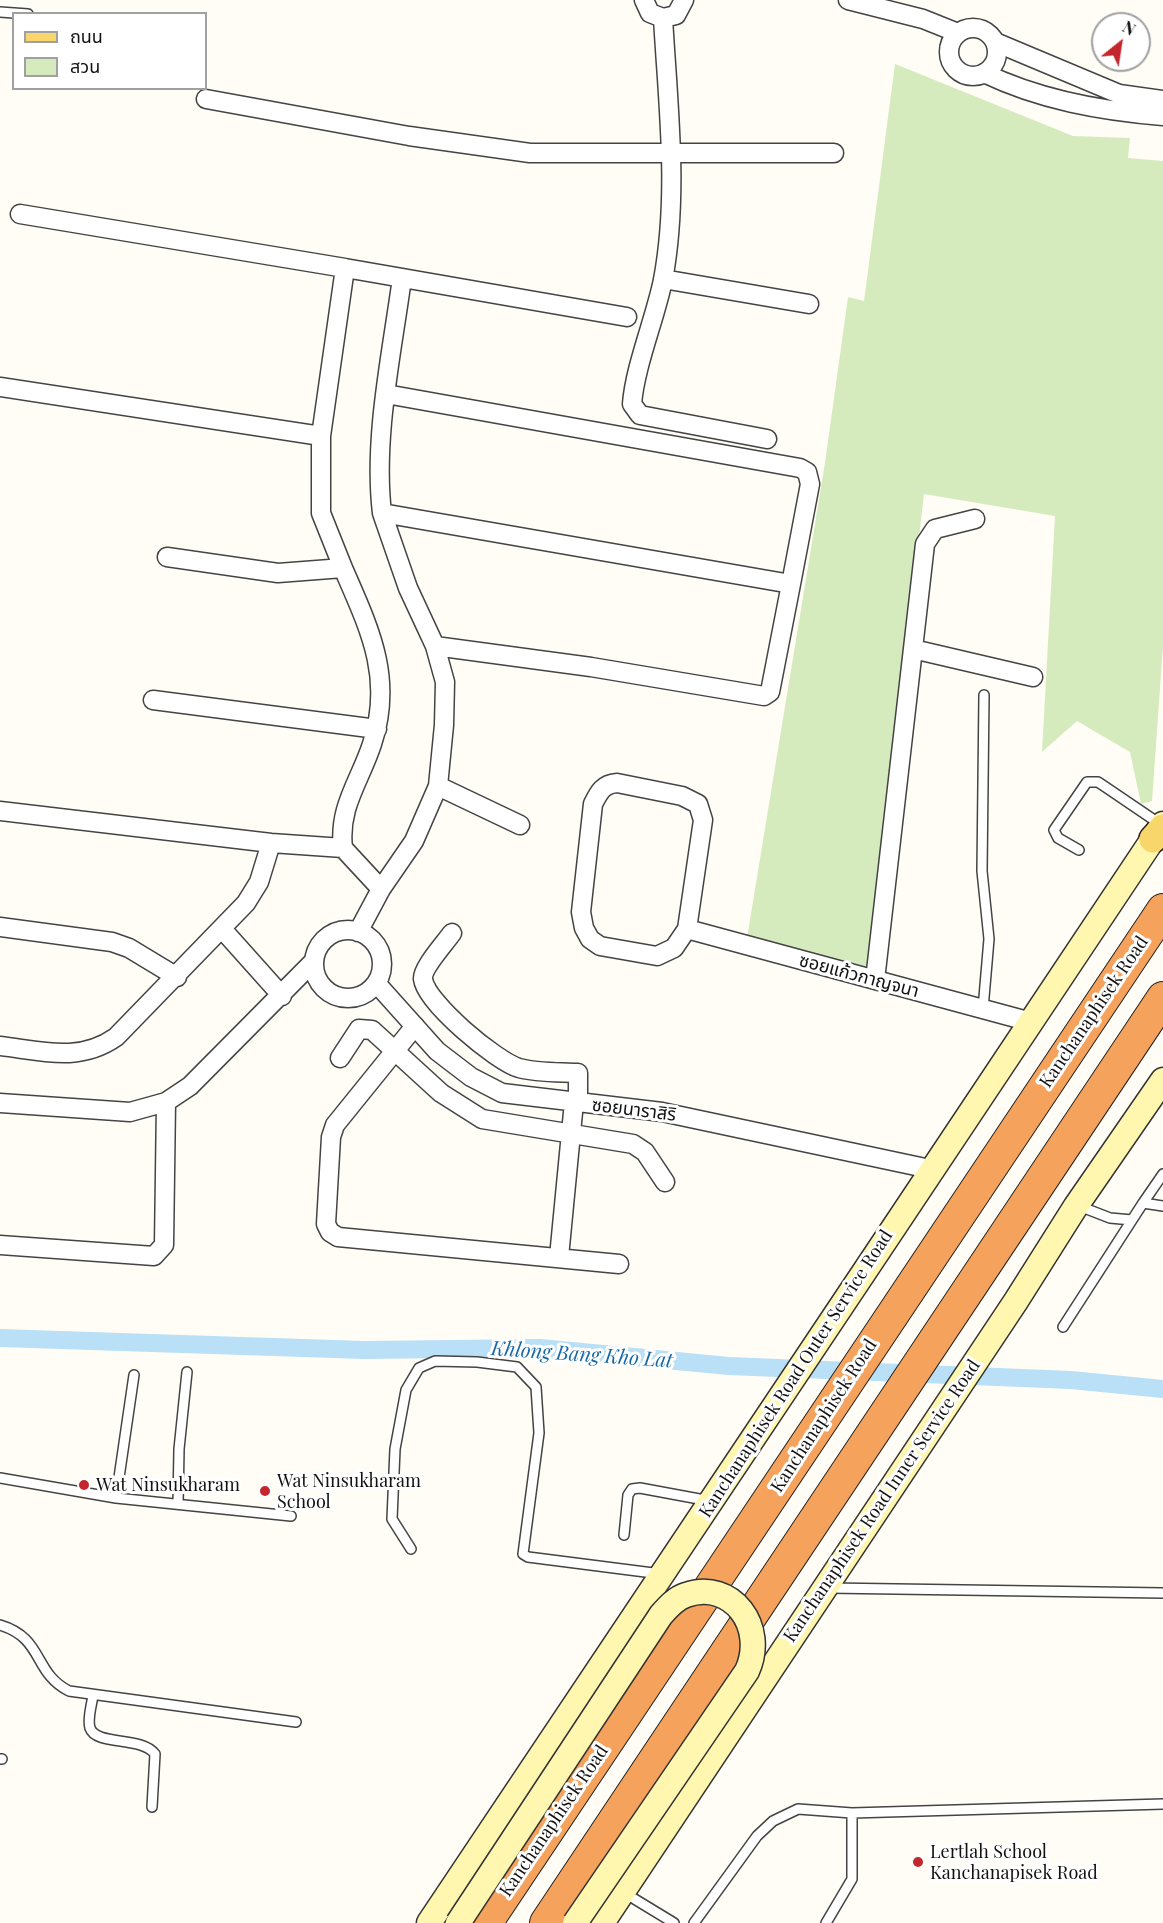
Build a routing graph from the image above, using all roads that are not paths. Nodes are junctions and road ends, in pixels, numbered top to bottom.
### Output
1 (632, 0) edge
2 (644, 0) edge
3 (684, 0) edge
4 (848, 0) edge
5 (663, 18) junction
6 (958, 33) junction
7 (995, 42) junction
8 (984, 73) junction
9 (206, 99) dead end
10 (1163, 100) edge
11 (1137, 106) junction
12 (1163, 116) edge
13 (671, 152) junction
14 (834, 153) dead end
15 (20, 213) dead end
16 (345, 268) junction
17 (402, 278) junction
18 (663, 279) junction
19 (809, 304) dead end
20 (627, 317) dead end
21 (0, 387) edge
22 (386, 394) junction
23 (321, 436) junction
24 (767, 439) dead end
25 (382, 513) junction
26 (975, 519) dead end
27 (167, 557) dead end
28 (343, 568) junction
29 (791, 584) junction
30 (435, 646) junction
31 (913, 649) junction
32 (1033, 677) dead end
33 (984, 695) dead end
34 (153, 700) dead end
35 (377, 729) junction
36 (438, 786) junction
37 (0, 811) edge
38 (520, 825) dead end
39 (1160, 829) edge
40 (271, 843) junction
41 (343, 848) junction
42 (1079, 850) dead end
43 (381, 889) junction
44 (1163, 910) edge
45 (0, 927) edge
46 (687, 928) junction
47 (223, 930) junction
48 (358, 932) junction
49 (452, 933) dead end
50 (314, 961) junction
51 (177, 977) junction
52 (875, 980) junction
53 (376, 984) junction
54 (282, 996) junction
55 (1163, 998) edge
56 (983, 1009) junction
57 (1030, 1022) junction
58 (415, 1026) junction
59 (0, 1046) edge
60 (396, 1051) junction
61 (340, 1058) dead end
62 (1163, 1080) edge
63 (166, 1102) junction
64 (576, 1102) junction
65 (0, 1103) edge
66 (571, 1133) junction
67 (930, 1169) junction
68 (1163, 1174) edge
69 (665, 1182) dead end
70 (1143, 1203) junction
71 (1076, 1206) junction
72 (1163, 1206) edge
73 (1132, 1220) junction
74 (0, 1245) edge
75 (559, 1257) junction
76 (619, 1264) dead end
77 (1063, 1328) dead end
78 (187, 1372) dead end
79 (134, 1376) dead end
80 (0, 1478) edge
81 (116, 1498) junction
82 (713, 1501) junction
83 (178, 1504) junction
84 (291, 1516) dead end
85 (624, 1535) dead end
86 (411, 1549) dead end
87 (664, 1574) junction
88 (825, 1588) junction
89 (1163, 1593) edge
90 (0, 1624) edge
91 (93, 1695) junction
92 (296, 1722) dead end
93 (1163, 1804) edge
94 (152, 1807) dead end
95 (852, 1813) junction
96 (623, 1892) junction
97 (429, 1923) edge
98 (458, 1923) edge
99 (486, 1923) edge
100 (546, 1923) edge
101 (575, 1923) edge
102 (602, 1923) edge
103 (674, 1923) edge
104 (694, 1923) edge
105 (826, 1923) edge

1 - 2 street
2 - 5 street
3 - 5 street
4 - 6 street
5 - 13 street
6 - 7 street
6 - 8 street
7 - 8 street
7 - 11 street
8 - 11 street
9 - 13 street
10 - 11 street
11 - 12 street
13 - 14 street
13 - 18 street
15 - 16 street
16 - 17 street
16 - 23 street
17 - 20 street
17 - 22 street
18 - 19 street
18 - 24 street
21 - 23 street
22 - 25 street
22 - 29 street
23 - 28 street
25 - 29 street
25 - 30 street
26 - 31 street
27 - 28 street
28 - 35 street
29 - 30 street
30 - 36 street
31 - 32 street
31 - 52 street
33 - 56 lane
34 - 35 street
35 - 41 street
36 - 38 street
36 - 43 street
37 - 40 street
39 - 42 lane
39 - 57 main road, Kanchanaphisek Road Outer Service Road
40 - 41 street
40 - 47 street
41 - 43 street
43 - 48 street
44 - 99 highway, Kanchanaphisek Road
45 - 51 street
46 - 46 street
46 - 52 street, ซอยแก้วกาญจนา
47 - 51 street
47 - 54 street
48 - 50 street
48 - 53 street
49 - 64 street
50 - 53 street
50 - 54 street
51 - 59 street
52 - 56 street, ซอยแก้วกาญจนา
53 - 58 street, ซอยนาราสิริ
54 - 63 street
55 - 100 highway
56 - 57 street, ซอยแก้วกาญจนา
57 - 67 main road, Kanchanaphisek Road Outer Service Road
58 - 60 street
58 - 64 street, ซอยนาราสิริ
60 - 61 street
60 - 66 street
60 - 75 street
62 - 71 main road, Kanchanaphisek Road Inner Service Road
63 - 65 street
63 - 74 street
64 - 66 street
64 - 67 street, ซอยนาราสิริ
66 - 69 street
66 - 75 street
67 - 82 main road, Kanchanaphisek Road Outer Service Road
68 - 70 lane
70 - 72 lane
70 - 73 lane
71 - 73 lane
71 - 88 main road, Kanchanaphisek Road Inner Service Road
73 - 77 lane
75 - 76 street
78 - 83 lane
79 - 81 lane
80 - 81 lane
81 - 83 lane
82 - 85 lane
82 - 87 main road, Kanchanaphisek Road Outer Service Road
83 - 84 lane
86 - 87 lane
87 - 97 main road, Kanchanaphisek Road Outer Service Road
88 - 89 lane
88 - 96 main road, Kanchanaphisek Road Inner Service Road
90 - 91 lane
91 - 92 lane
91 - 94 lane
93 - 95 lane
95 - 104 lane
95 - 105 lane
96 - 102 main road, Kanchanaphisek Road Inner Service Road
96 - 103 lane
98 - 101 main road, bridge

